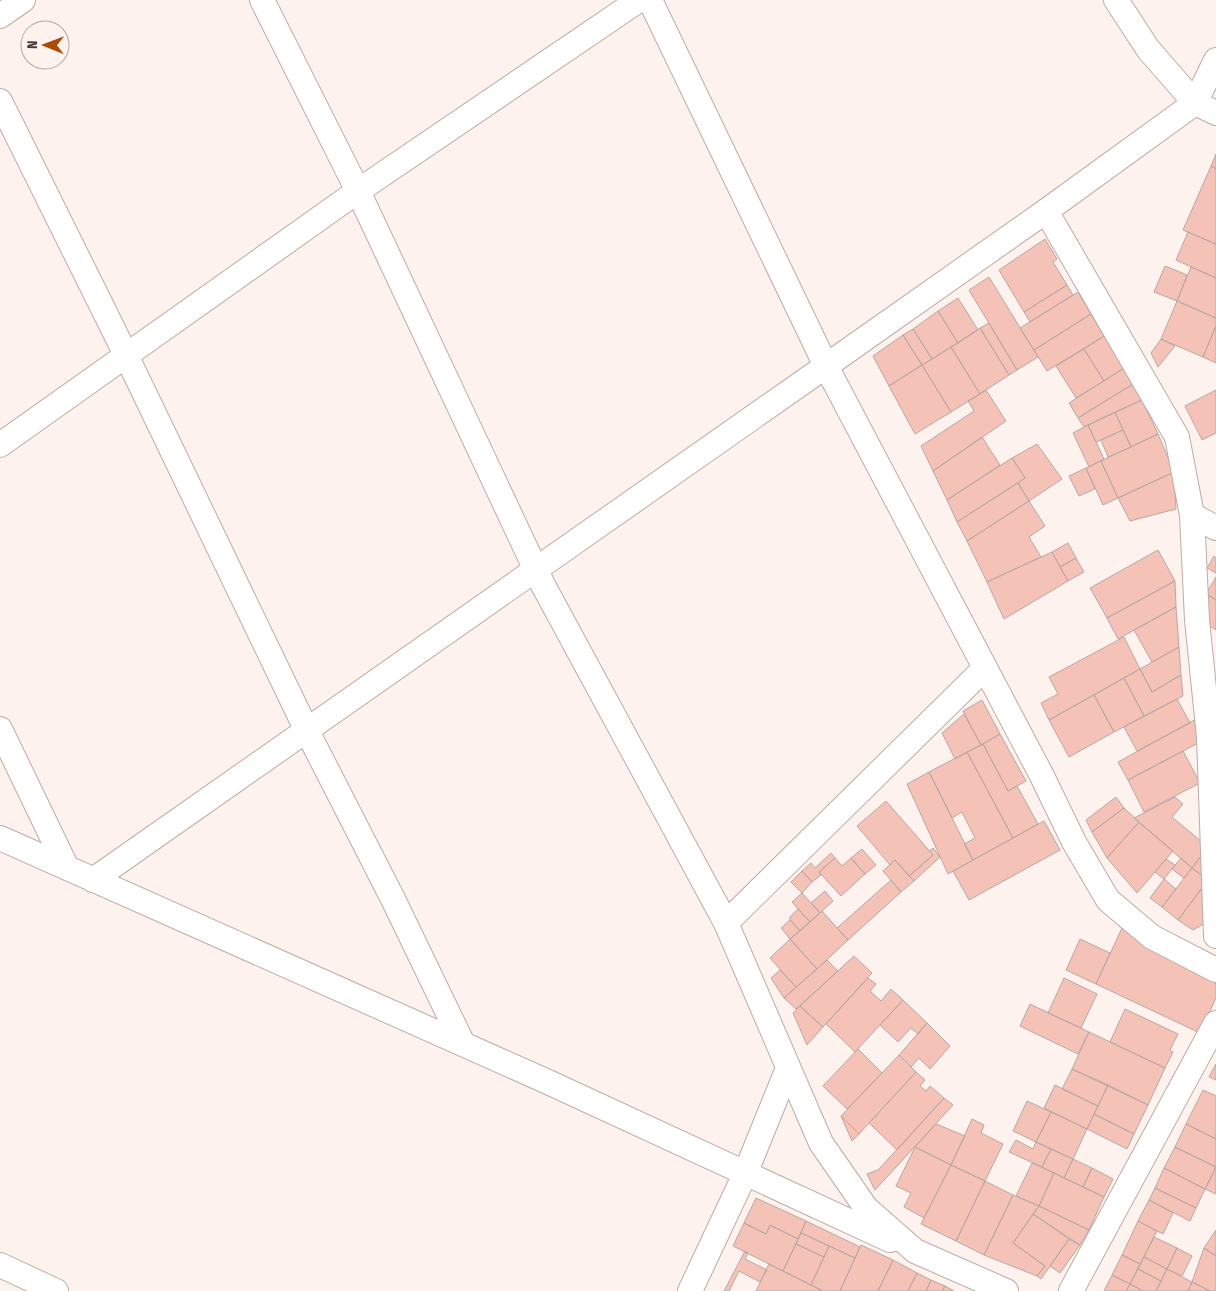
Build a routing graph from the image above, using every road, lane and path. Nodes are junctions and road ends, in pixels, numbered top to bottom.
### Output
1 (23, 0) edge
2 (262, 0) edge
3 (638, 0) edge
4 (650, 0) edge
5 (1116, 0) edge
6 (0, 16) edge
7 (1216, 60) edge
8 (0, 101) edge
9 (1195, 103) junction
10 (1216, 113) edge
11 (358, 191) junction
12 (1046, 211) junction
13 (126, 355) junction
14 (826, 366) junction
15 (0, 445) edge
16 (1192, 515) junction
17 (1216, 528) edge
18 (535, 569) junction
19 (986, 668) junction
20 (0, 730) edge
21 (307, 731) junction
22 (0, 838) edge
23 (67, 868) junction
24 (93, 880) junction
25 (726, 923) junction
26 (1216, 936) edge
27 (1216, 970) edge
28 (1216, 1023) edge
29 (463, 1044) junction
30 (788, 1068) junction
31 (745, 1174) junction
32 (915, 1251) junction
33 (0, 1265) edge
34 (56, 1291) edge
35 (690, 1291) edge
36 (1006, 1291) edge
37 (1071, 1291) edge

1 - 6 street
2 - 11 street
3 - 11 street
4 - 14 street
5 - 9 street
7 - 9 street
8 - 13 street
9 - 10 street
9 - 12 street
11 - 13 street
11 - 18 street
12 - 14 street
12 - 16 street
13 - 15 street
13 - 21 street
14 - 18 street
14 - 19 street
16 - 17 street
16 - 26 street
18 - 21 street
18 - 25 street
19 - 25 street
19 - 27 street
20 - 23 street
21 - 24 street
21 - 29 street
22 - 23 street
23 - 24 street
24 - 29 street
25 - 30 street
28 - 37 street
29 - 31 street
30 - 31 street
30 - 32 street
31 - 32 street
31 - 35 street
32 - 36 street
33 - 34 street

